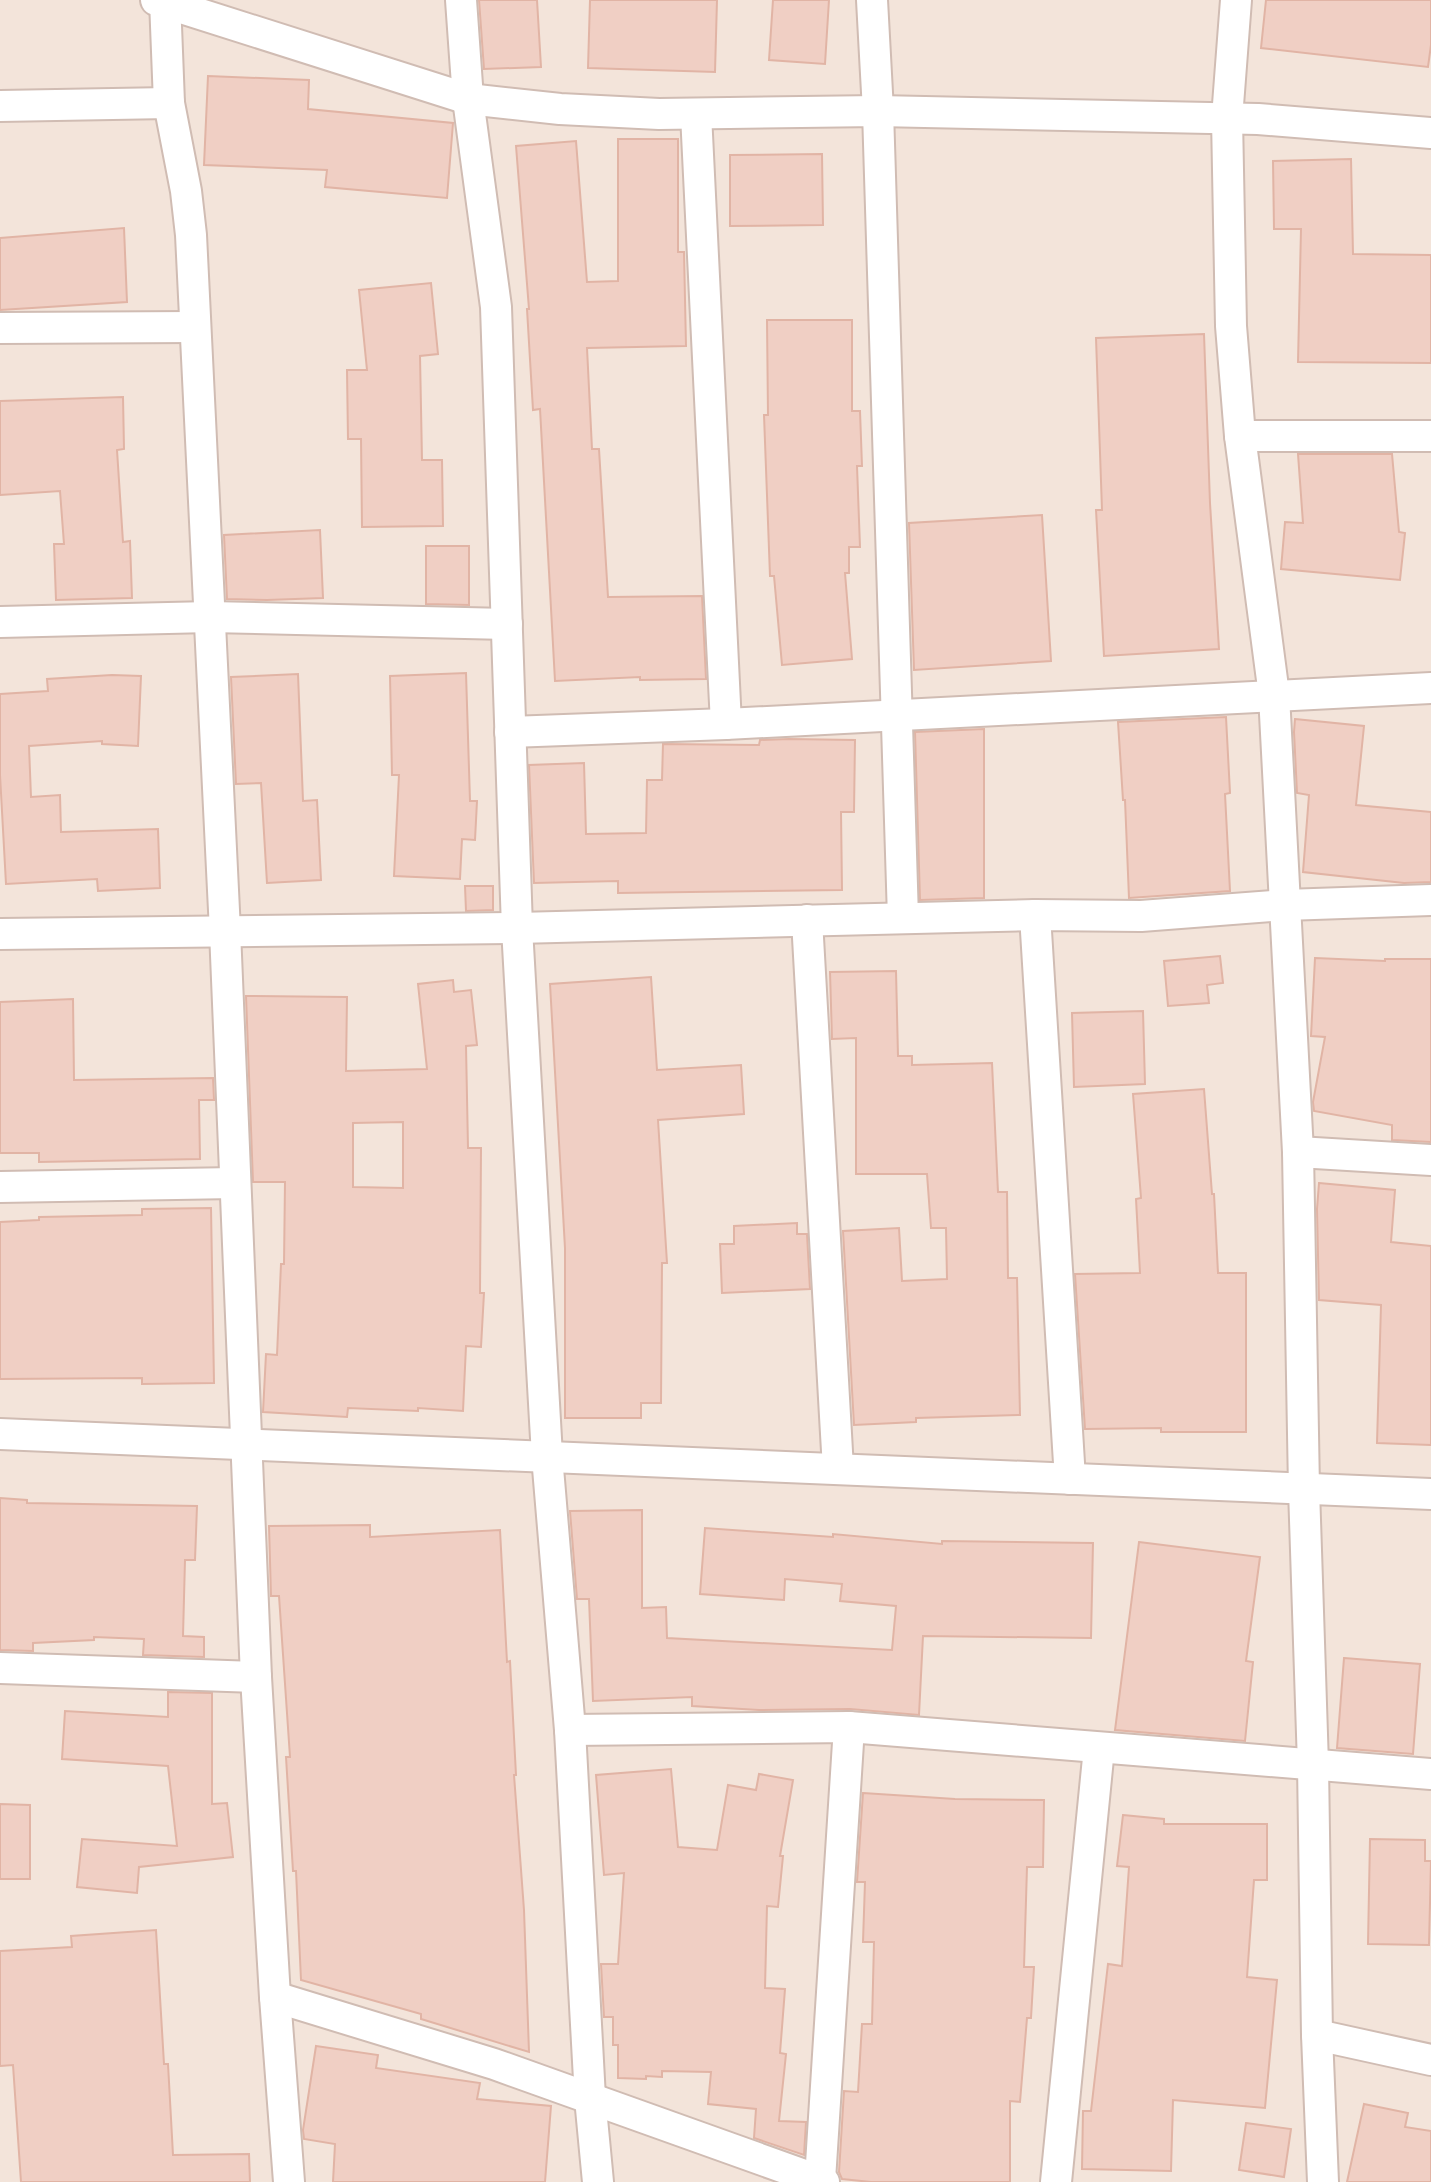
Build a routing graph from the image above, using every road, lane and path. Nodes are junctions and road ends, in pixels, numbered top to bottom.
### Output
1 (461, 0) edge
2 (872, 0) edge
3 (1236, 0) edge
4 (162, 1) edge
5 (468, 99) junction
6 (169, 103) junction
7 (0, 106) edge
8 (878, 111) junction
9 (696, 114) junction
10 (1227, 118) junction
11 (1431, 133) edge
12 (195, 327) junction
13 (0, 328) edge
14 (1240, 436) junction
15 (1431, 436) edge
16 (210, 617) junction
17 (0, 622) edge
18 (507, 624) junction
19 (1431, 688) edge
20 (1274, 695) junction
21 (895, 714) junction
22 (726, 724) junction
23 (510, 732) junction
24 (1431, 900) edge
25 (1285, 905) junction
26 (1035, 915) junction
27 (903, 918) junction
28 (807, 920) junction
29 (517, 928) junction
30 (225, 931) junction
31 (0, 934) edge
32 (1298, 1152) junction
33 (1431, 1160) edge
34 (235, 1183) junction
35 (0, 1187) edge
36 (0, 1434) edge
37 (246, 1443) junction
38 (547, 1456) junction
39 (838, 1469) junction
40 (1070, 1479) junction
41 (1304, 1489) junction
42 (1431, 1494) edge
43 (0, 1668) edge
44 (256, 1677) junction
45 (849, 1727) junction
46 (570, 1730) junction
47 (1099, 1748) junction
48 (1313, 1765) junction
49 (1431, 1774) edge
50 (275, 1997) junction
51 (1317, 2035) junction
52 (1431, 2060) edge
53 (590, 2098) junction
54 (822, 2181) edge
55 (289, 2182) edge
56 (598, 2182) edge
57 (1056, 2182) edge
58 (1323, 2182) edge

1 - 5 street
2 - 8 street
3 - 10 street
4 - 5 street
4 - 6 street
5 - 9 street
5 - 18 street
6 - 7 street
6 - 12 street
8 - 9 street
8 - 10 street
8 - 21 street
9 - 22 street
10 - 11 street
10 - 14 street
12 - 13 street
12 - 16 street
14 - 15 street
14 - 20 street
16 - 17 street
16 - 18 street
16 - 30 street
18 - 23 street
19 - 20 street
20 - 21 street
20 - 25 street
21 - 22 street
21 - 27 street
22 - 23 street
23 - 29 street
24 - 25 street
25 - 26 street
25 - 32 street
26 - 27 street
26 - 40 street
27 - 28 street
28 - 29 street
28 - 39 street
29 - 30 street
29 - 38 street
30 - 31 street
30 - 34 street
32 - 33 street
32 - 41 street
34 - 35 street
34 - 37 street
36 - 37 street
37 - 38 street
37 - 44 street
38 - 39 street
38 - 46 street
39 - 40 street
40 - 41 street
41 - 42 street
41 - 48 street
43 - 44 street
44 - 50 street
45 - 46 street
45 - 47 street
45 - 54 street
46 - 53 street
47 - 48 street
47 - 57 street
48 - 49 street
48 - 51 street
50 - 53 street
50 - 55 street
51 - 52 street
51 - 58 street
53 - 54 street
53 - 56 street

